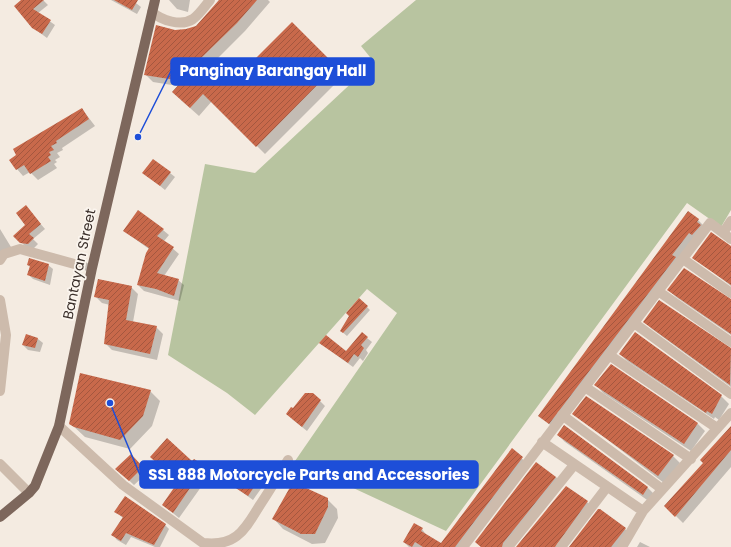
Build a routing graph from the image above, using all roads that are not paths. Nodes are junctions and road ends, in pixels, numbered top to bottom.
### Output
1 (155, 0) edge
2 (210, 0) edge
3 (152, 12) junction
4 (731, 221) edge
5 (727, 236) edge
6 (683, 259) junction
7 (0, 260) edge
8 (78, 265) dead end
9 (658, 291) junction
10 (731, 293) edge
11 (0, 300) edge
12 (634, 323) junction
13 (731, 342) edge
14 (609, 355) junction
15 (585, 387) junction
16 (0, 391) edge
17 (731, 394) edge
18 (731, 413) edge
19 (562, 415) junction
20 (59, 426) junction
21 (717, 428) junction
22 (542, 442) junction
23 (691, 459) junction
24 (288, 460) dead end
25 (0, 464) edge
26 (574, 465) junction
27 (607, 487) junction
28 (662, 489) junction
29 (29, 493) junction
30 (643, 511) junction
31 (0, 517) edge
32 (463, 547) edge
33 (508, 547) edge
34 (561, 547) edge
35 (622, 547) edge

1 - 3 main road, Bantayan Street
2 - 3 street
3 - 20 main road, Bantayan Street
4 - 5 street
5 - 6 street
6 - 9 street
6 - 10 street
7 - 8 street
9 - 12 street
9 - 13 street
11 - 16 street
12 - 14 street
12 - 17 street
14 - 15 street
14 - 21 street
15 - 19 street
15 - 23 street
18 - 21 street
19 - 22 street
19 - 28 street
20 - 24 street
20 - 29 main road, Bantayan Street
21 - 23 street
22 - 26 street
22 - 32 street
23 - 28 street
25 - 29 street
26 - 27 street
26 - 33 street
27 - 30 street
27 - 34 street
28 - 30 street
29 - 31 main road, Bantayan Street
30 - 35 street

